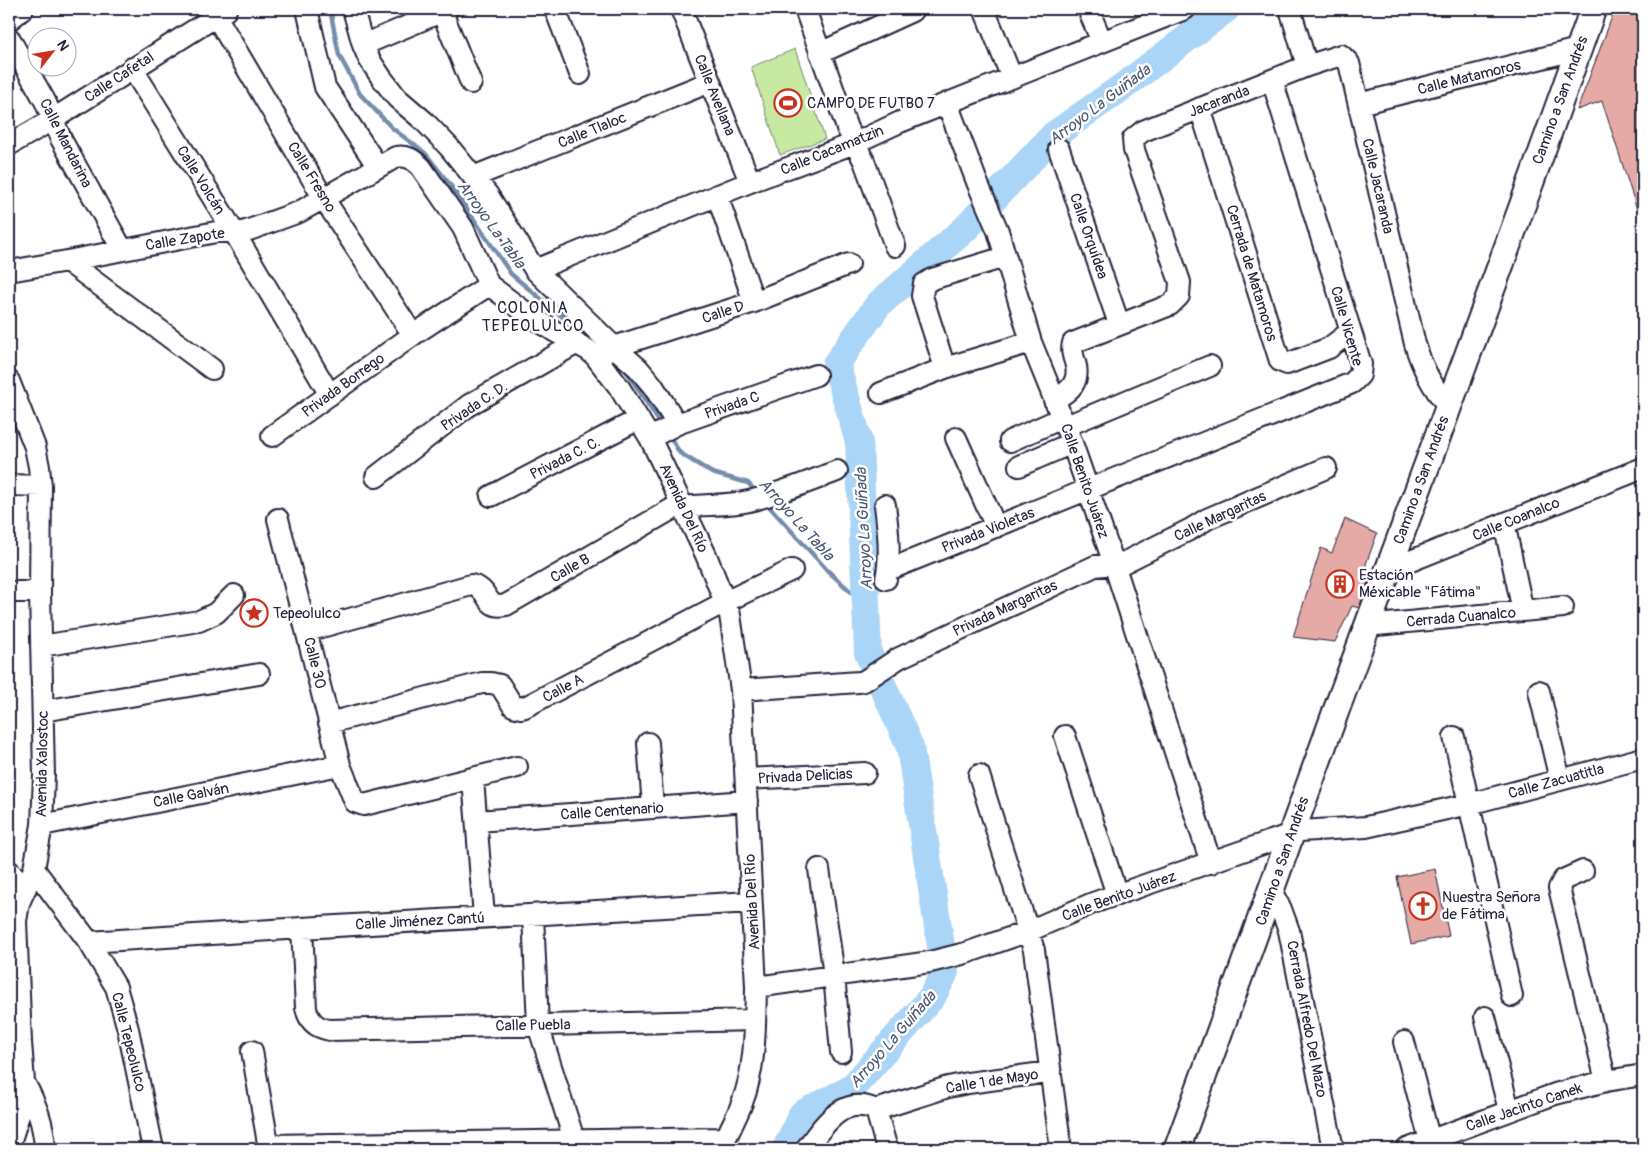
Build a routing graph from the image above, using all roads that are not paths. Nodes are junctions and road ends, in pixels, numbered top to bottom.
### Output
1 (23, 9) edge
2 (307, 9) edge
3 (353, 9) edge
4 (555, 9) edge
5 (681, 9) edge
6 (805, 9) edge
7 (984, 9) edge
8 (1088, 9) edge
9 (1185, 9) edge
10 (1290, 9) edge
11 (1593, 9) edge
12 (445, 10) edge
13 (912, 11) dead end
14 (222, 12) edge
15 (9, 20) edge
16 (9, 38) edge
17 (1102, 42) junction
18 (363, 45) junction
19 (1578, 49) junction
20 (820, 53) junction
21 (1307, 66) junction
22 (132, 68) junction
23 (580, 74) dead end
24 (1012, 78) junction
25 (1272, 80) junction
26 (710, 82) junction
27 (471, 83) dead end
28 (948, 104) junction
29 (1359, 104) junction
30 (1200, 108) junction
31 (52, 120) junction
32 (855, 143) junction
33 (9, 145) edge
34 (1060, 149) dead end
35 (378, 167) junction
36 (473, 177) junction
37 (750, 182) junction
38 (716, 195) junction
39 (324, 199) junction
40 (234, 232) junction
41 (896, 246) dead end
42 (122, 249) junction
43 (1005, 257) junction
44 (67, 261) junction
45 (849, 264) dead end
46 (9, 270) edge
47 (535, 270) junction
48 (489, 285) junction
49 (754, 302) junction
50 (1119, 324) junction
51 (1350, 332) junction
52 (414, 335) junction
53 (1031, 342) junction
54 (577, 343) junction
55 (605, 351) junction
56 (1210, 366) dead end
57 (945, 368) junction
58 (212, 369) dead end
59 (816, 375) dead end
60 (9, 381) edge
61 (881, 393) dead end
62 (330, 395) junction
63 (1448, 406) junction
64 (639, 419) junction
65 (1064, 422) junction
66 (665, 430) junction
67 (272, 436) dead end
68 (956, 438) dead end
69 (1010, 441) dead end
70 (1019, 466) dead end
71 (1326, 468) dead end
72 (1643, 468) edge
73 (837, 471) dead end
74 (376, 477) dead end
75 (9, 485) edge
76 (41, 486) junction
77 (1088, 489) junction
78 (491, 496) dead end
79 (885, 505) dead end
80 (684, 506) junction
81 (278, 519) dead end
82 (1504, 523) junction
83 (996, 527) junction
84 (1114, 564) junction
85 (792, 570) dead end
86 (1388, 570) junction
87 (9, 592) edge
88 (40, 592) junction
89 (234, 595) dead end
90 (726, 602) junction
91 (1563, 607) dead end
92 (1523, 611) junction
93 (1368, 626) junction
94 (307, 631) junction
95 (42, 646) junction
96 (259, 674) dead end
97 (741, 690) junction
98 (1539, 691) dead end
99 (43, 711) junction
100 (329, 723) junction
101 (1065, 736) dead end
102 (1454, 737) dead end
103 (648, 743) dead end
104 (1643, 758) edge
105 (340, 765) junction
106 (517, 768) dead end
107 (865, 773) dead end
108 (979, 776) dead end
109 (473, 779) junction
110 (746, 779) junction
111 (1560, 780) junction
112 (747, 801) junction
113 (1469, 804) junction
114 (653, 807) junction
115 (477, 821) junction
116 (42, 825) junction
117 (1291, 834) junction
118 (1211, 863) junction
119 (34, 869) junction
120 (819, 870) dead end
121 (1583, 871) dead end
122 (14, 879) edge
123 (1271, 891) junction
124 (1117, 895) junction
125 (751, 902) junction
126 (533, 915) junction
127 (484, 917) junction
128 (302, 928) junction
129 (1029, 931) junction
130 (89, 942) junction
131 (13, 950) edge
132 (834, 975) junction
133 (756, 987) junction
134 (1512, 996) dead end
135 (1485, 1017) dead end
136 (755, 1020) junction
137 (538, 1025) junction
138 (15, 1042) edge
139 (1404, 1042) dead end
140 (252, 1051) dead end
141 (841, 1052) dead end
142 (1050, 1072) junction
143 (1643, 1074) edge
144 (1606, 1081) junction
145 (24, 1082) junction
146 (876, 1110) junction
147 (1509, 1110) junction
148 (10, 1138) edge
149 (1439, 1142) edge
150 (723, 1144) edge
151 (575, 1145) edge
152 (268, 1147) edge
153 (45, 1149) edge
154 (153, 1149) edge
155 (806, 1149) edge
156 (887, 1149) edge
157 (1061, 1149) edge
158 (1178, 1149) edge
159 (1333, 1149) edge
160 (1407, 1149) edge

1 - 15 street
2 - 35 street
3 - 18 street
4 - 23 street
5 - 26 street, Calle Avellana
6 - 20 street
7 - 24 street
8 - 17 street
9 - 17 street, Calle Cacamatzin
10 - 21 street
11 - 19 main road, Camino a San Andrés
12 - 18 street
12 - 27 street
13 - 20 street
14 - 22 street, Calle Cafetal
14 - 39 street, Calle Fresno
16 - 31 street, Calle Mandarina
17 - 24 street, Calle Cacamatzin
18 - 36 street
19 - 29 street, Calle Matamoros
19 - 63 main road, Camino a San Andrés
20 - 32 street
21 - 25 street, Jacaranda
21 - 29 street, Calle Jacaranda
22 - 31 street, Calle Cafetal
22 - 40 street, Calle Volcán
24 - 28 street, Calle Cacamatzin
25 - 30 street, Jacaranda
25 - 51 street, Calle Vicente
26 - 36 street, Calle Tlaloc
26 - 37 street, Calle Avellana
28 - 32 street, Calle Cacamatzin
28 - 43 street, Calle Benito Juárez
29 - 63 street, Calle Jacaranda
30 - 50 street, Jacaranda
30 - 51 street, Cerrada de Matamoros
31 - 33 street, Calle Cafetal
31 - 42 street, Calle Mandarina
32 - 37 street, Calle Cacamatzin
32 - 41 street
34 - 50 street, Calle Orquídea
35 - 39 street, Calle Zapote
35 - 48 street, Avenida Del Río
36 - 47 street
37 - 38 street, Calle Cacamatzin
38 - 47 street, Calle Cacamatzin
38 - 49 street
39 - 40 street, Calle Zapote
39 - 52 street, Calle Fresno
40 - 42 street, Calle Zapote
40 - 62 street, Calle Volcán
42 - 44 street, Calle Zapote
43 - 53 street, Calle Benito Juárez
43 - 57 street
44 - 46 street, Calle Zapote
44 - 58 street
45 - 49 street, Calle D
47 - 55 street
48 - 52 street, Privada Borrego
48 - 54 street, Avenida Del Río
49 - 55 street, Calle D
50 - 65 street
51 - 77 street, Calle Vicente
52 - 62 street, Privada Borrego
53 - 57 street
53 - 65 street, Calle Benito Juárez
54 - 55 street, Avenida Del Río
54 - 74 street, Privada C. D.
55 - 64 street, Avenida Del Río
55 - 66 street
56 - 65 street
57 - 61 street
59 - 66 street, Privada C
60 - 76 street, Avenida Xalostoc
62 - 67 street, Privada Borrego
63 - 86 main road, Camino a San Andrés
64 - 66 street, Avenida Del Río
64 - 78 street, Privada C. C.
65 - 69 street
65 - 70 street
65 - 77 street, Calle Benito Juárez
66 - 80 street, Avenida Del Río
68 - 83 street
71 - 84 street, Calle Margaritas
72 - 82 street, Calle Coanalco
73 - 80 street, Calle B
75 - 76 street
76 - 88 street, Avenida Xalostoc
77 - 83 street, Privada Violetas
77 - 84 street, Calle Benito Juárez
79 - 83 street, Privada Violetas
80 - 90 street, Avenida Del Río
80 - 94 street, Calle B
81 - 94 street, Calle 30
82 - 86 street, Calle Coanalco
82 - 92 street, Cerrada Cuanalco
84 - 97 street, Privada Margaritas
84 - 118 street, Calle Benito Juárez
85 - 90 street, Calle A
86 - 93 main road, Camino a San Andrés
87 - 88 street
88 - 95 street, Avenida Xalostoc
89 - 95 street
90 - 97 street, Avenida Del Río
90 - 100 street, Calle A
91 - 92 street
92 - 93 street, Cerrada Cuanalco
93 - 117 main road, Camino a San Andrés
94 - 100 street, Calle 30
95 - 99 street, Avenida Xalostoc
96 - 99 street
97 - 110 street, Avenida Del Río
98 - 111 street
99 - 116 street, Avenida Xalostoc
100 - 105 street, Calle 30
101 - 124 street
102 - 113 street
103 - 114 street
104 - 111 street, Calle Zacuatitla
105 - 109 street, Calle 30
105 - 116 street, Calle Galván
106 - 109 street
107 - 110 street, Privada Delicias
108 - 129 street
109 - 115 street
110 - 112 street, Avenida Del Río
111 - 113 street, Calle Zacuatitla
112 - 114 street, Calle Centenario
112 - 125 street, Avenida Del Río
113 - 117 street, Calle Benito Juárez
113 - 134 street
114 - 115 street, Calle Centenario
115 - 127 street
116 - 119 street, Avenida Xalostoc
117 - 118 street, Calle Benito Juárez
117 - 123 main road, Camino a San Andrés
118 - 124 street, Calle Benito Juárez
119 - 122 street, Avenida Xalostoc
119 - 130 street, Calle Tepeolulco
120 - 132 street
121 - 144 street
122 - 131 street, Avenida Xalostoc
123 - 158 main road, Camino a San Andrés
123 - 159 street, Cerrada Alfredo Del Mazo
124 - 129 street, Calle Benito Juárez
125 - 126 street, Calle Jiménez Cantú
125 - 133 street, Avenida Del Río
126 - 127 street, Calle Jiménez Cantú
126 - 137 street
127 - 128 street, Calle Jiménez Cantú
128 - 130 street, Calle Jiménez Cantú
128 - 137 street, Calle Puebla
129 - 132 street, Calle Benito Juárez
129 - 142 street
130 - 154 street, Calle Tepeolulco
131 - 138 street, Avenida Xalostoc
132 - 133 street
132 - 141 street
133 - 136 street, Avenida Del Río
135 - 147 street
136 - 137 street, Calle Puebla
136 - 150 street, Avenida Del Río
137 - 151 street
138 - 145 street, Avenida Xalostoc
139 - 149 street
140 - 152 street
142 - 146 street, Calle 1 de Mayo
142 - 157 street
143 - 144 street, Calle Jacinto Canek
144 - 147 street, Calle Jacinto Canek
145 - 148 street, Avenida Xalostoc
145 - 153 street
146 - 155 street, Calle 1 de Mayo
146 - 156 street
147 - 149 street, Calle Jacinto Canek
149 - 160 street, Calle Jacinto Canek
150 - 151 street
151 - 152 street

